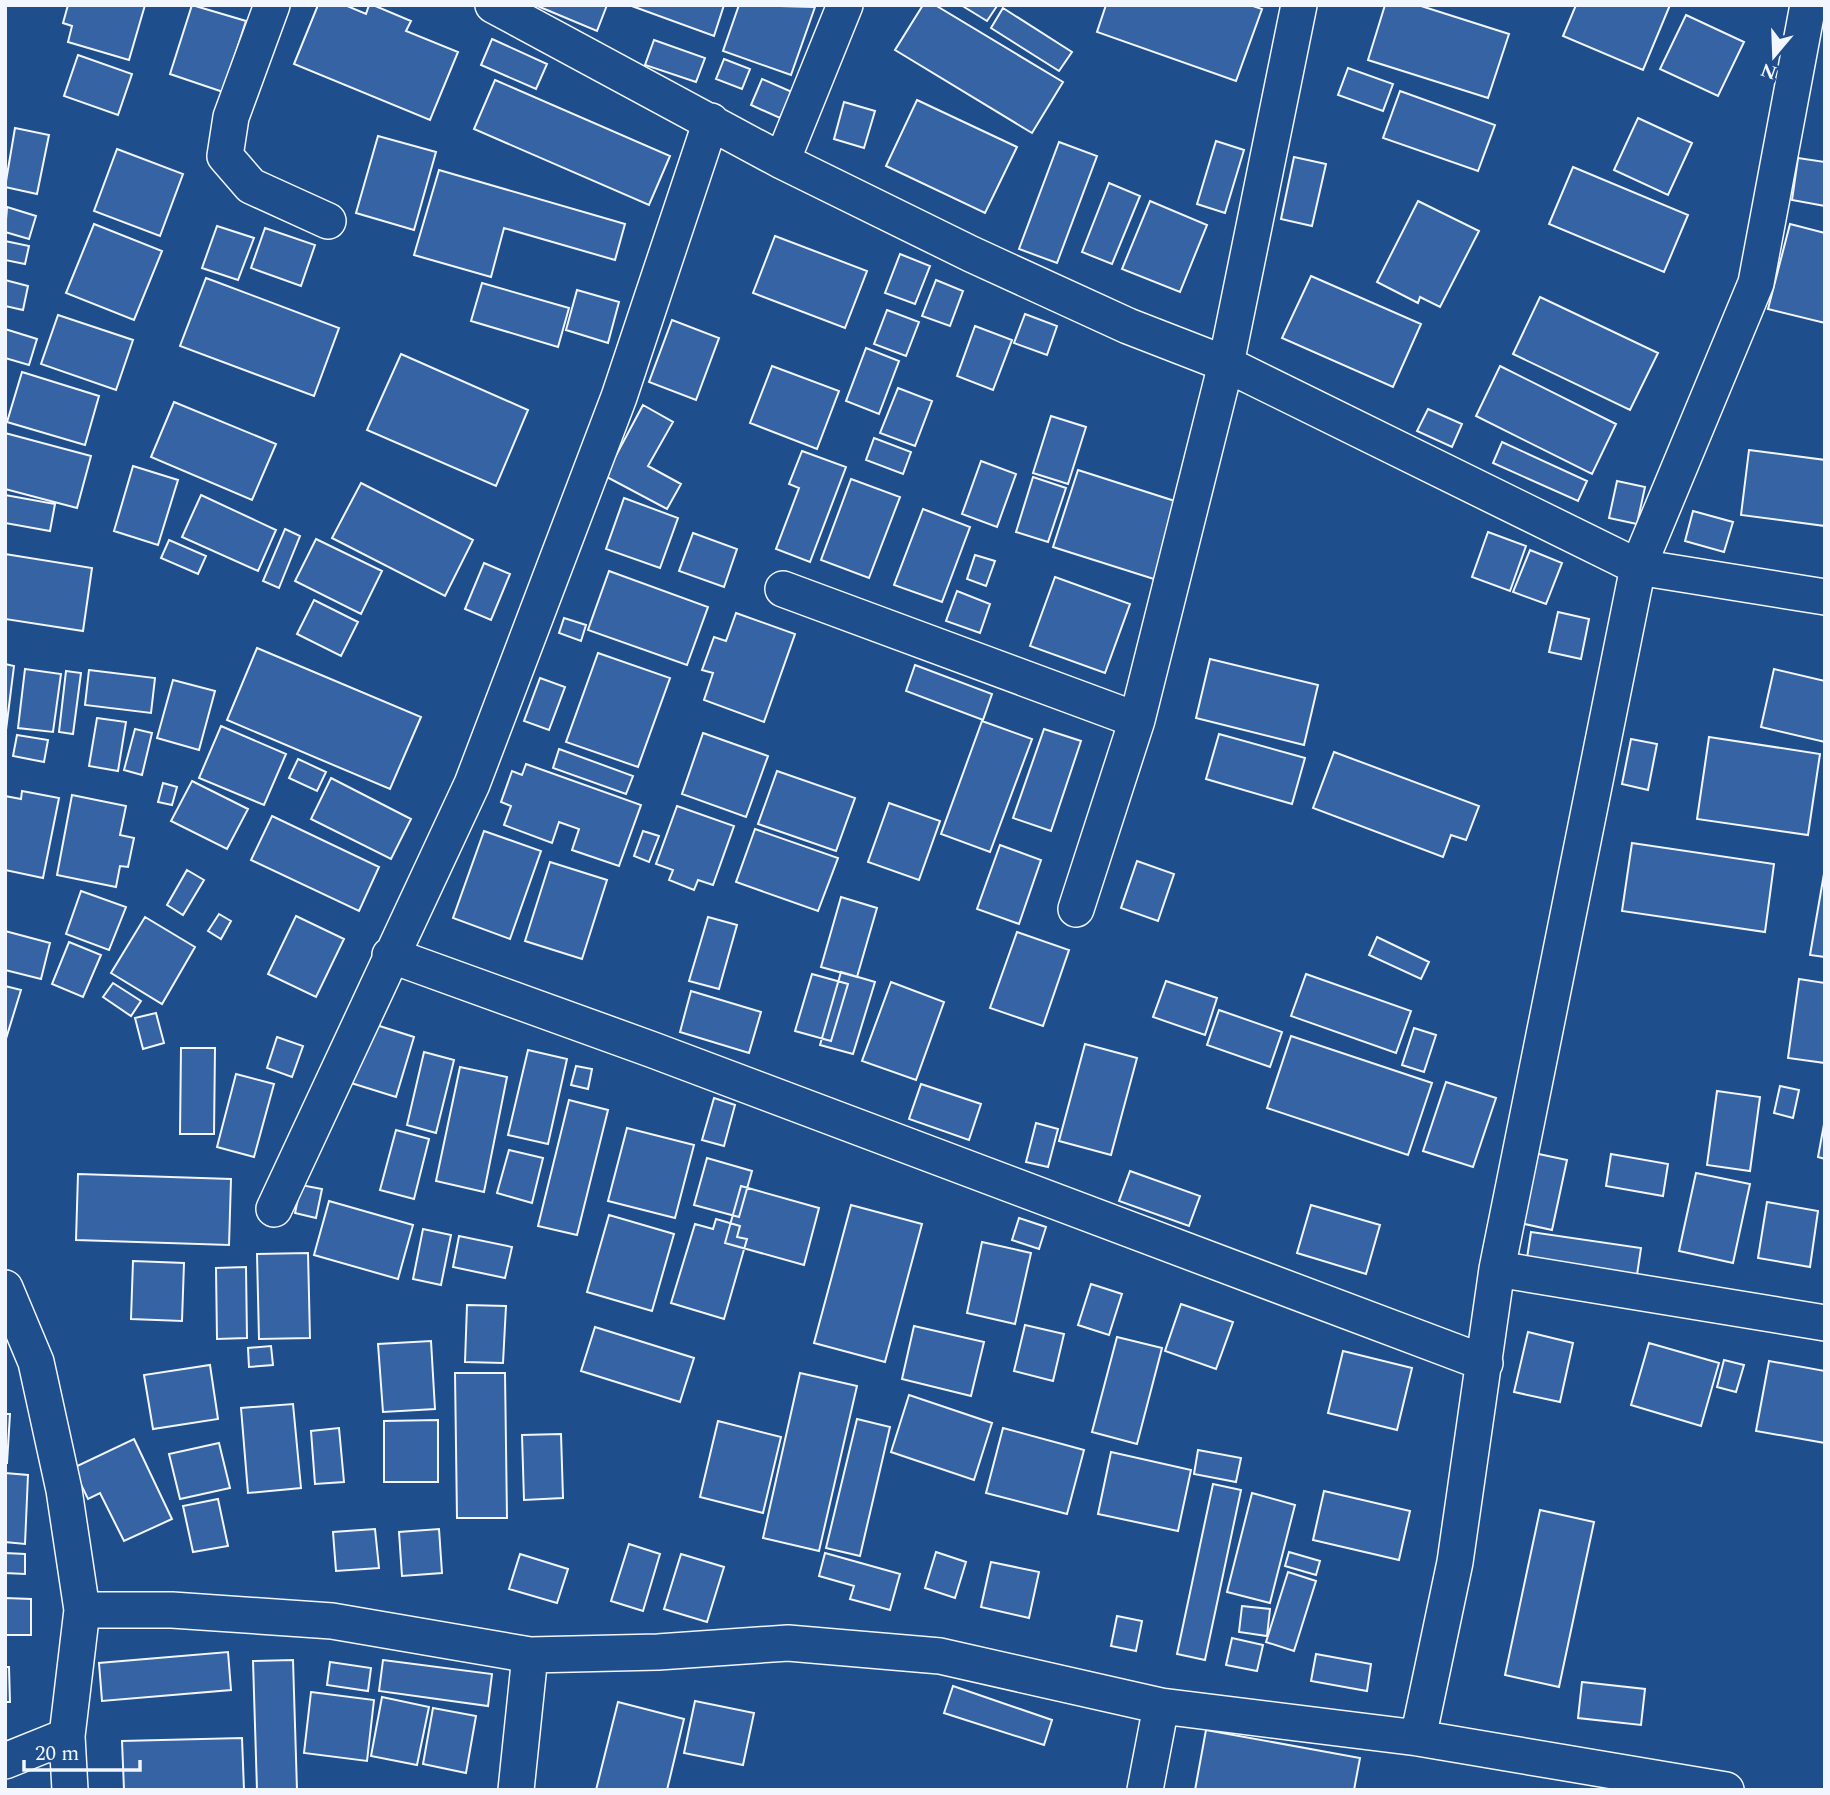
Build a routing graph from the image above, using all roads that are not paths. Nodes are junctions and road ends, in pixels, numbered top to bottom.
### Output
1 (272, 5) edge
2 (493, 5) edge
3 (845, 5) edge
4 (1299, 5) edge
5 (1808, 5) edge
6 (710, 121) junction
7 (782, 161) junction
8 (328, 221) dead end
9 (1226, 363) junction
10 (1638, 567) junction
11 (783, 589) dead end
12 (1825, 597) edge
13 (1138, 720) junction
14 (1076, 909) dead end
15 (390, 955) junction
16 (274, 1209) dead end
17 (1497, 1269) junction
18 (5, 1288) edge
19 (1825, 1323) edge
20 (21, 1361) edge
21 (1485, 1363) junction
22 (82, 1609) junction
23 (530, 1655) junction
24 (1161, 1706) junction
25 (67, 1736) junction
26 (1418, 1738) junction
27 (5, 1760) edge
28 (70, 1790) edge
29 (516, 1790) edge
30 (1145, 1790) edge
31 (1726, 1790) edge

1 - 8 street
2 - 6 street
3 - 7 street
4 - 9 street
5 - 10 street
6 - 7 street
6 - 15 street
7 - 9 street
9 - 10 street
9 - 13 street
10 - 12 street
10 - 17 street
11 - 13 street
13 - 14 street
15 - 16 street
15 - 21 street
17 - 19 street
17 - 21 street
18 - 20 street
20 - 22 street
21 - 26 street
22 - 23 street
22 - 25 street
23 - 24 street
23 - 29 street
24 - 26 street
24 - 30 street
25 - 27 street
25 - 28 street
26 - 31 street

